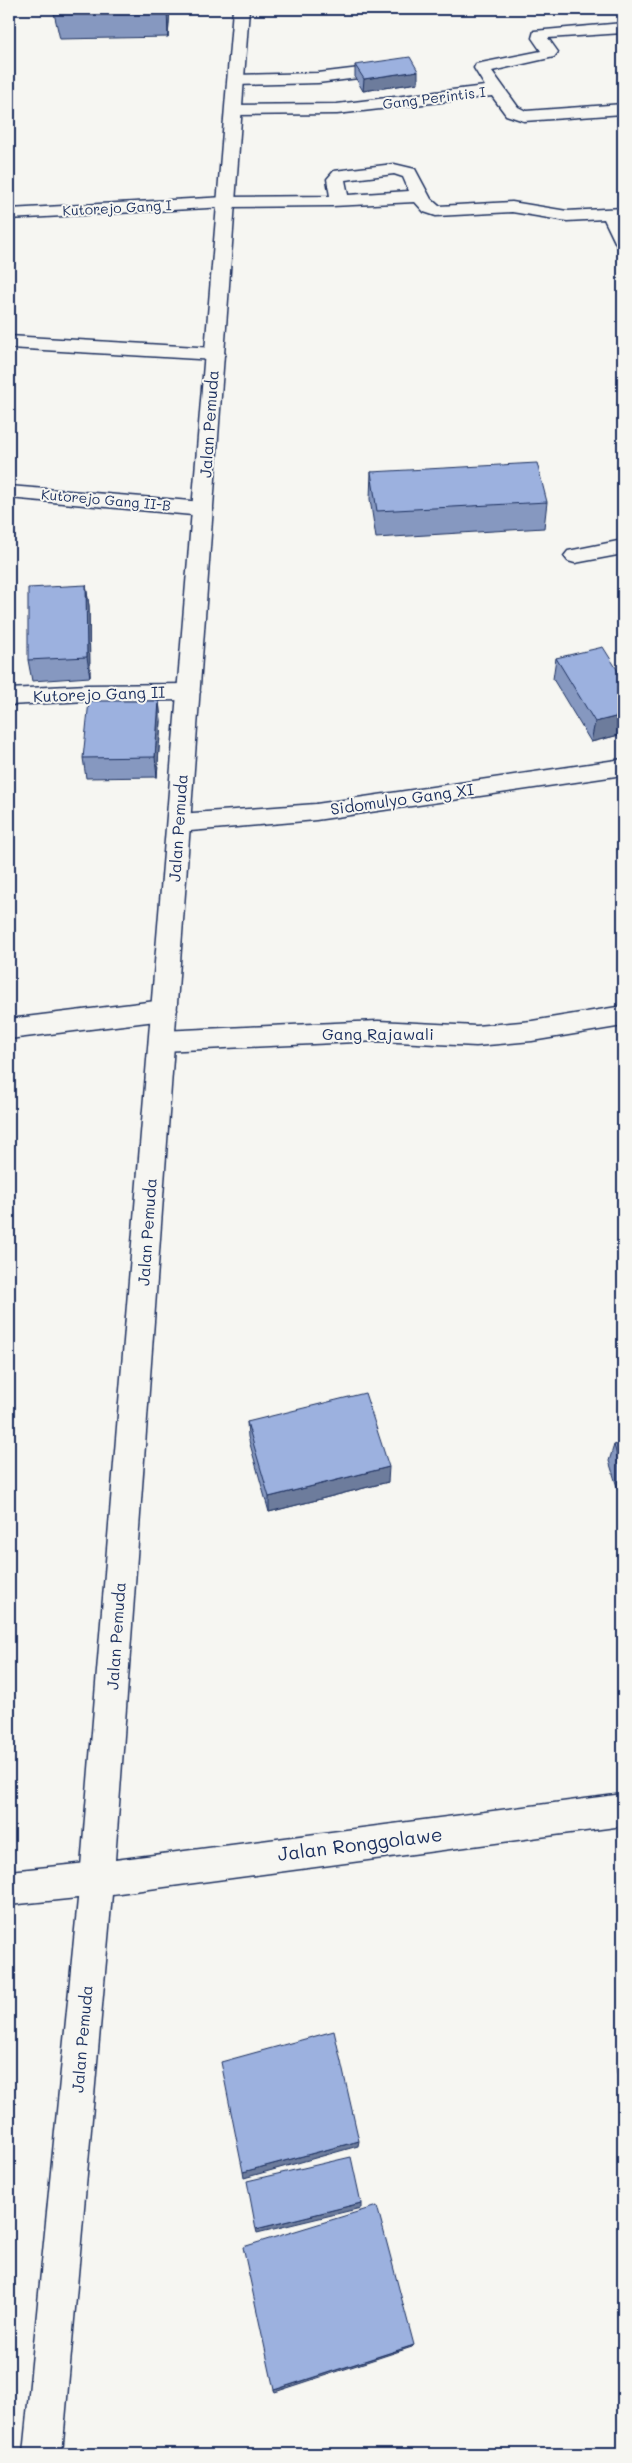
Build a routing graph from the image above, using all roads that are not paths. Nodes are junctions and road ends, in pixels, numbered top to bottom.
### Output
1 (241, 9) edge
2 (623, 28) edge
3 (409, 67) edge
4 (236, 80) junction
5 (496, 90) junction
6 (623, 109) edge
7 (234, 110) junction
8 (420, 196) junction
9 (332, 201) junction
10 (226, 202) junction
11 (9, 214) edge
12 (617, 214) edge
13 (623, 242) edge
14 (9, 342) edge
15 (215, 354) junction
16 (9, 492) edge
17 (203, 509) junction
18 (623, 547) edge
19 (575, 556) dead end
20 (189, 692) junction
21 (9, 697) edge
22 (623, 767) edge
23 (179, 823) junction
24 (164, 1010) junction
25 (623, 1016) edge
26 (9, 1030) edge
27 (162, 1041) junction
28 (623, 1810) edge
29 (97, 1879) junction
30 (9, 1888) edge
31 (42, 2454) edge

1 - 4 main road, Jalan Pemuda
2 - 5 main road
3 - 4 main road
4 - 7 main road, Jalan Pemuda
5 - 6 main road, Gang Perintis I
5 - 7 main road, Gang Perintis I
7 - 10 main road, Jalan Pemuda
8 - 9 main road, Kutorejo Gang I
8 - 9 main road
8 - 12 main road
9 - 10 main road, Kutorejo Gang I
10 - 11 main road, Kutorejo Gang I
10 - 15 main road, Jalan Pemuda
12 - 13 main road
14 - 15 main road
15 - 17 main road, Jalan Pemuda
16 - 17 main road, Kutorejo Gang II-B
17 - 20 main road, Jalan Pemuda
18 - 19 main road
20 - 21 main road, Kutorejo Gang II
20 - 23 main road, Jalan Pemuda
22 - 23 main road, Sidomulyo Gang XI
23 - 24 main road, Jalan Pemuda
24 - 26 main road
24 - 27 main road, Jalan Pemuda
25 - 27 main road, Gang Rajawali
27 - 29 main road, Jalan Pemuda
28 - 29 main road, Jalan Ronggolawe
29 - 30 main road, Jalan Ronggolawe
29 - 31 main road, Jalan Pemuda

